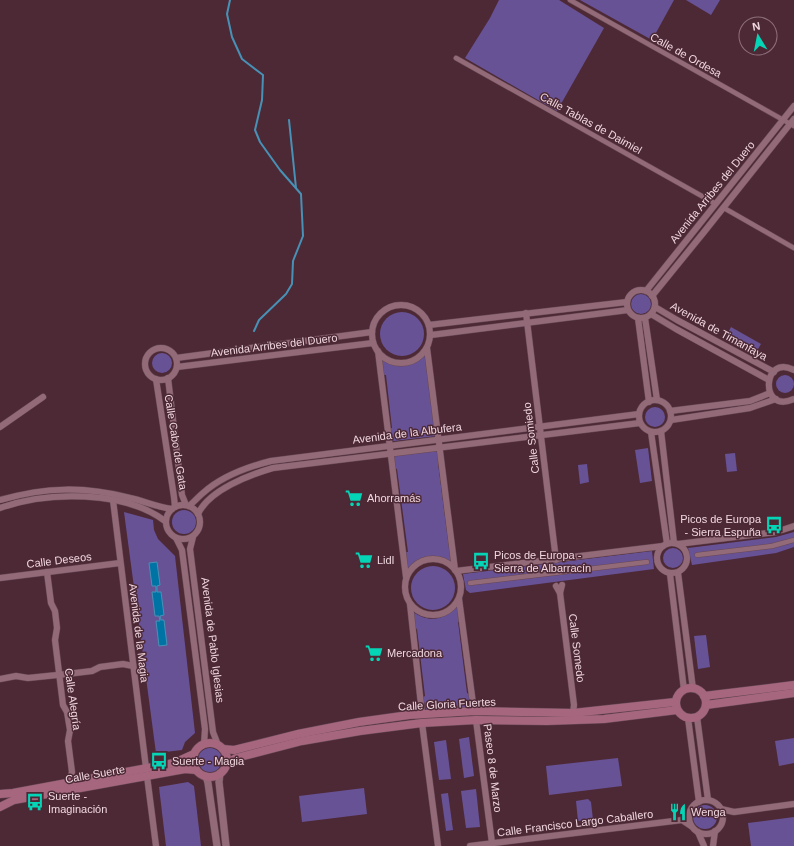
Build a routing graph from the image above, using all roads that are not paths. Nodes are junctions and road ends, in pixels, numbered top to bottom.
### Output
1 (570, 0) edge
2 (456, 58) dead end
3 (794, 106) edge
4 (783, 120) junction
5 (793, 123) edge
6 (716, 204) junction
7 (724, 208) junction
8 (794, 248) edge
9 (646, 291) junction
10 (652, 296) junction
11 (626, 302) junction
12 (655, 307) junction
13 (628, 310) junction
14 (526, 313) junction
15 (651, 314) junction
16 (638, 318) junction
17 (645, 318) junction
18 (527, 322) junction
19 (429, 325) junction
20 (372, 332) junction
21 (431, 335) junction
22 (373, 343) junction
23 (427, 348) junction
24 (378, 351) junction
25 (176, 358) junction
26 (177, 367) junction
27 (793, 368) edge
28 (774, 372) junction
29 (168, 378) junction
30 (156, 379) junction
31 (769, 380) junction
32 (770, 392) junction
33 (43, 397) dead end
34 (776, 399) junction
35 (794, 399) edge
36 (657, 400) junction
37 (649, 402) junction
38 (670, 411) junction
39 (639, 414) junction
40 (671, 420) junction
41 (640, 423) junction
42 (540, 426) junction
43 (0, 427) edge
44 (661, 431) junction
45 (651, 432) junction
46 (541, 435) junction
47 (439, 439) junction
48 (390, 445) junction
49 (440, 447) junction
50 (391, 454) junction
51 (0, 500) edge
52 (113, 500) junction
53 (188, 506) junction
54 (0, 508) edge
55 (173, 508) junction
56 (198, 514) junction
57 (166, 521) junction
58 (794, 526) edge
59 (193, 537) junction
60 (176, 538) junction
61 (794, 540) edge
62 (671, 544) junction
63 (696, 555) dead end
64 (556, 560) junction
65 (647, 562) dead end
66 (120, 563) junction
67 (456, 570) junction
68 (47, 572) junction
69 (678, 573) junction
70 (670, 574) junction
71 (406, 577) junction
72 (0, 578) edge
73 (470, 583) dead end
74 (559, 586) dead end
75 (459, 599) junction
76 (410, 604) junction
77 (133, 666) junction
78 (60, 675) junction
79 (0, 679) edge
80 (794, 684) edge
81 (689, 689) junction
82 (794, 693) edge
83 (705, 700) junction
84 (676, 706) junction
85 (576, 710) junction
86 (474, 711) junction
87 (422, 714) junction
88 (696, 717) junction
89 (688, 718) junction
90 (476, 720) junction
91 (422, 723) junction
92 (204, 744) junction
93 (220, 747) junction
94 (194, 754) junction
95 (226, 764) junction
96 (196, 770) junction
97 (146, 772) junction
98 (220, 773) junction
99 (206, 776) junction
100 (69, 783) junction
101 (0, 794) edge
102 (708, 800) junction
103 (699, 802) junction
104 (794, 804) edge
105 (0, 807) edge
106 (721, 809) junction
107 (690, 811) junction
108 (734, 812) junction
109 (682, 820) junction
110 (722, 822) junction
111 (692, 826) junction
112 (716, 831) junction
113 (698, 832) junction
114 (492, 843) junction
115 (481, 845) edge
116 (156, 846) edge
117 (216, 846) edge
118 (226, 846) edge
119 (438, 846) edge
120 (470, 846) edge
121 (704, 846) edge
122 (713, 846) edge

1 - 4 street, Calle de Ordesa
2 - 6 street, Calle Tablas de Daimiel
3 - 4 street, Avenida Arribes del Duero
4 - 5 street, Calle de Ordesa
4 - 6 street, Avenida Arribes del Duero
5 - 7 street, Avenida Arribes del Duero
6 - 9 street, Avenida Arribes del Duero
7 - 8 street
7 - 10 street, Avenida Arribes del Duero
9 - 10 street
9 - 11 street
10 - 12 street
11 - 13 street
11 - 14 street
12 - 15 street
12 - 28 street, Avenida de Timanfaya
13 - 16 street
13 - 18 street
14 - 18 street, Calle Somiedo
14 - 19 street
15 - 17 street
15 - 31 street, Avenida de Timanfaya
16 - 17 street
16 - 37 street
17 - 36 street
18 - 21 street
18 - 42 street, Calle Somiedo
19 - 20 street
19 - 21 street
20 - 22 street
20 - 25 street, Avenida Arribes del Duero
21 - 23 street
22 - 24 street
22 - 26 street, Avenida Arribes del Duero
23 - 24 street
23 - 47 street
24 - 48 street
25 - 26 street
25 - 30 street
26 - 29 street
27 - 28 street
28 - 31 street
29 - 30 street
29 - 53 street, Calle Cabo de Gata
30 - 55 street, Calle Cabo de Gata
31 - 32 street
32 - 34 street
32 - 38 street
33 - 43 street
34 - 35 street
34 - 40 street
36 - 37 street
36 - 38 street
37 - 39 street
38 - 40 street
39 - 41 street
39 - 42 street, Avenida de la Albufera
40 - 44 street
41 - 45 street
41 - 46 street, Avenida de la Albufera
42 - 46 street, Calle Somiedo
42 - 47 street, Avenida de la Albufera
44 - 45 street
44 - 62 street
45 - 62 street
46 - 49 street, Avenida de la Albufera
46 - 64 street, Calle Somiedo
47 - 48 street, Avenida de la Albufera
47 - 49 street
48 - 50 street
48 - 53 street, Avenida de la Albufera
49 - 50 street, Avenida de la Albufera
49 - 67 street
50 - 56 street, Avenida de la Albufera
50 - 71 street
51 - 55 street
52 - 54 street
52 - 57 street
52 - 66 street, Avenida de la Magia
53 - 55 street
53 - 56 street
55 - 57 street
56 - 59 street
57 - 60 street
58 - 62 street
59 - 60 street
59 - 93 street, Avenida de Pablo Iglesias
60 - 92 street, Avenida de Pablo Iglesias
61 - 63 street
62 - 64 street
62 - 69 street
62 - 70 street
64 - 67 street
65 - 73 street
66 - 68 street, Calle Deseos
66 - 77 street, Avenida de la Magia
67 - 71 street
67 - 75 street
68 - 72 street, Calle Deseos
68 - 78 street, Calle Alegría
69 - 70 street
69 - 81 street
70 - 81 street
71 - 76 street
74 - 85 street, Calle Somedo
75 - 76 street
75 - 86 street
76 - 87 street
77 - 78 street
77 - 97 street, Avenida de la Magia
78 - 79 street
78 - 100 street, Calle Alegría
80 - 83 main road
81 - 83 main road
81 - 84 main road
82 - 83 main road
83 - 88 main road
84 - 85 main road, Calle Gloria Fuertes
84 - 89 main road
84 - 90 main road, Calle Gloria Fuertes
85 - 86 main road, Calle Gloria Fuertes
86 - 87 main road, Calle Gloria Fuertes
87 - 93 main road, Calle Gloria Fuertes
88 - 89 main road
88 - 102 street
89 - 103 street
90 - 91 main road, Calle Gloria Fuertes
90 - 114 street, Paseo 8 de Marzo
91 - 95 main road, Calle Gloria Fuertes
91 - 119 street
92 - 93 main road
92 - 94 main road
93 - 95 main road
94 - 96 main road
94 - 97 main road, Calle Suerte
95 - 98 main road
96 - 97 main road, Calle Suerte
96 - 99 main road
97 - 100 main road, Calle Suerte
97 - 105 main road, Calle Suerte
97 - 116 street, Avenida de la Magia
98 - 99 main road
98 - 118 street
99 - 117 street
100 - 101 main road, Calle Suerte
102 - 103 street
102 - 106 street
103 - 107 street
104 - 108 street
106 - 108 street
106 - 110 street
107 - 109 street
107 - 111 street
108 - 110 street
109 - 111 street
109 - 114 street, Calle Francisco Largo Caballero
110 - 112 street
111 - 113 street
112 - 113 street
112 - 122 street
113 - 121 street
114 - 115 street, Calle Francisco Largo Caballero
115 - 120 street, Calle Francisco Largo Caballero

